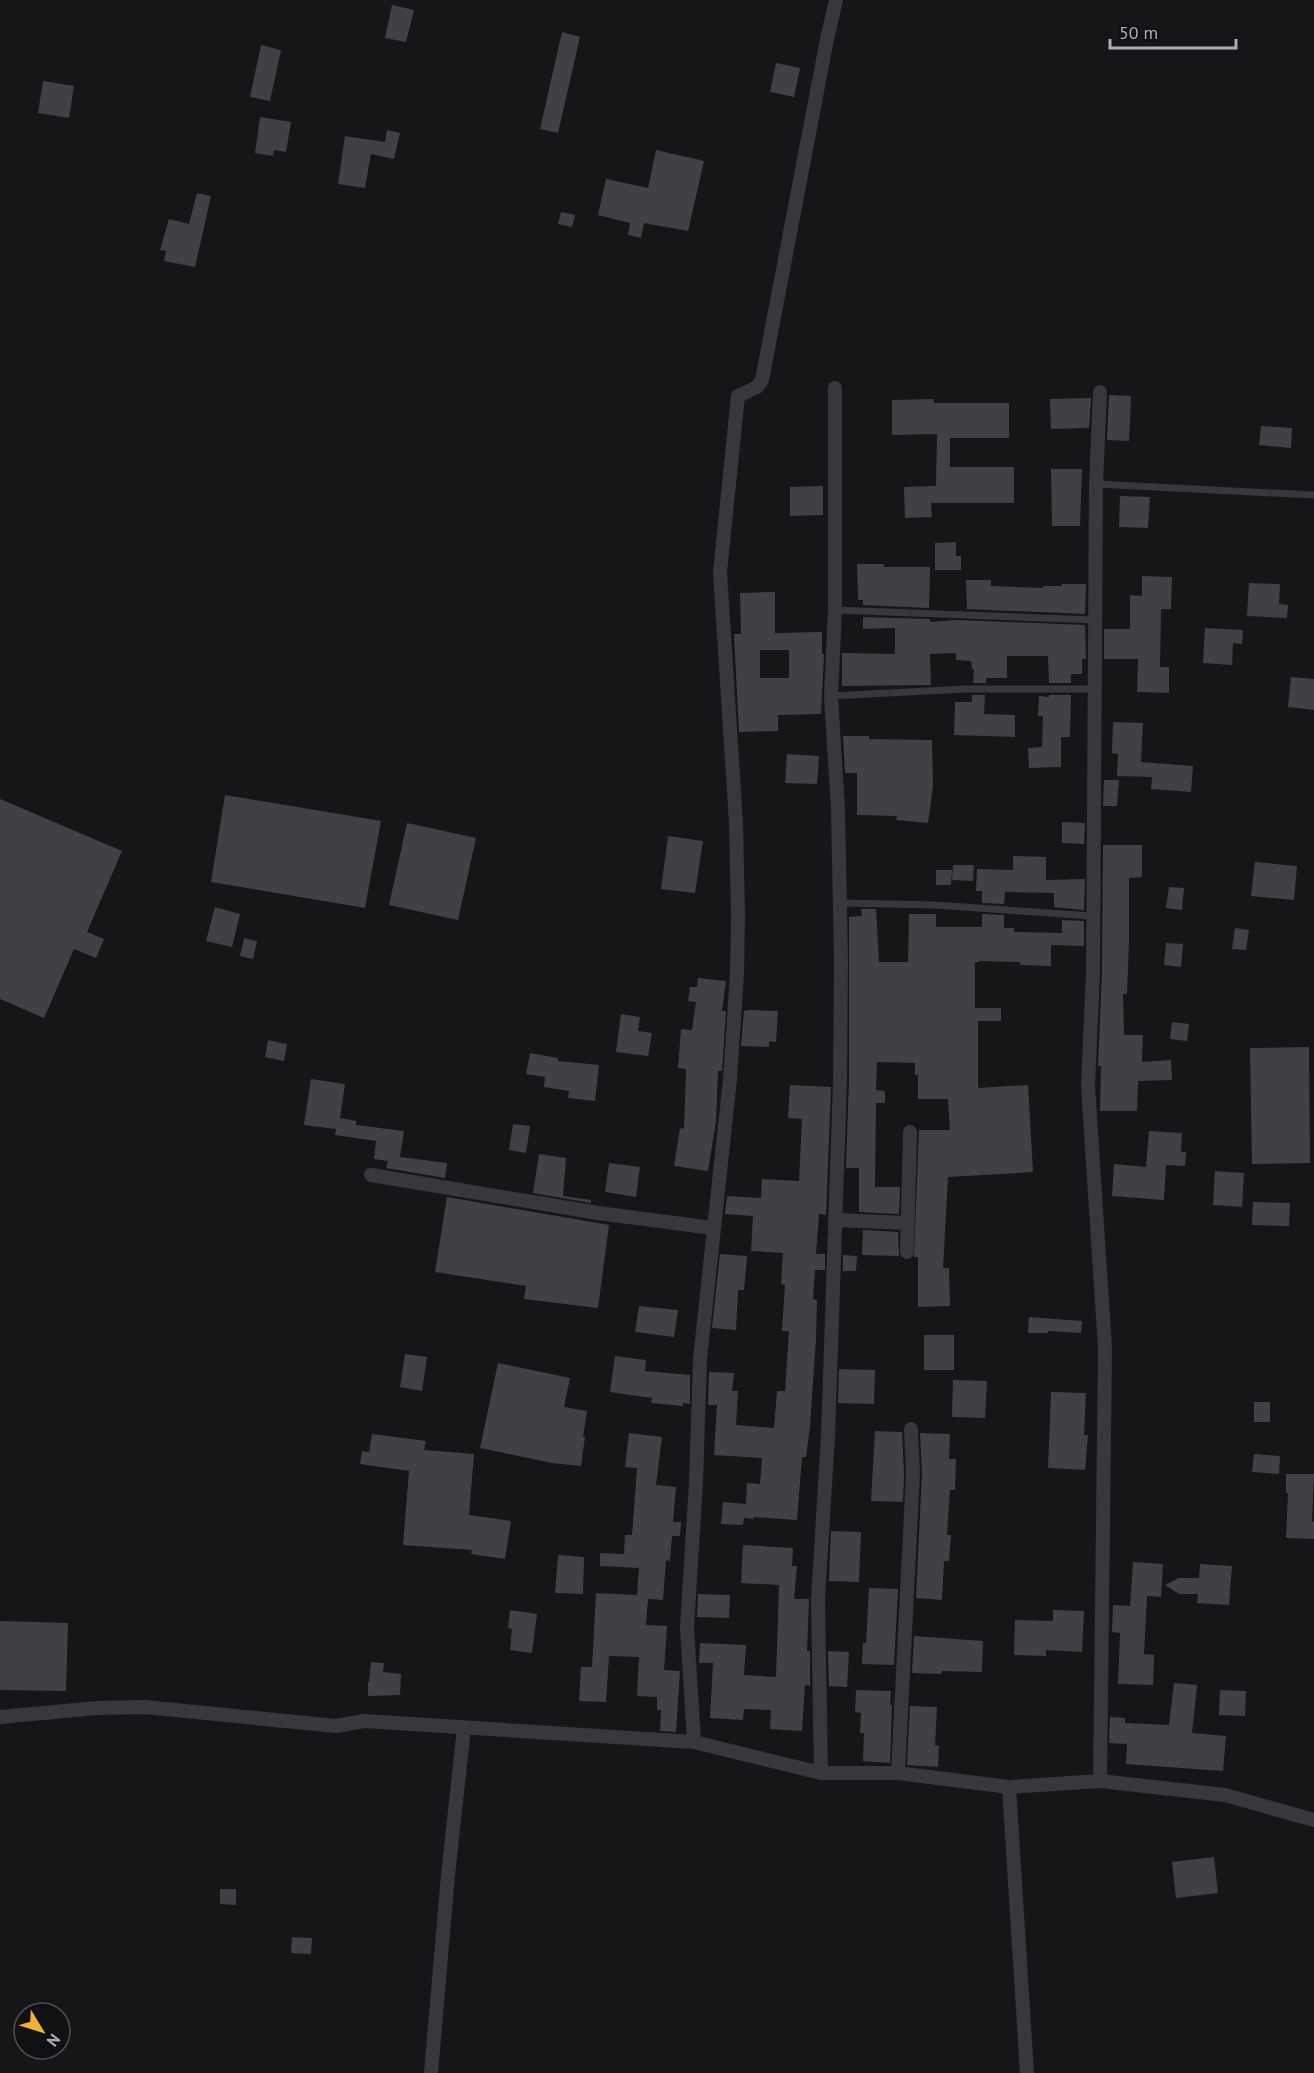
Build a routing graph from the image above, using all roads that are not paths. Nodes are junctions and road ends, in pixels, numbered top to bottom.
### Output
1 (836, 0) edge
2 (835, 388) dead end
3 (1100, 392) dead end
4 (1096, 484) junction
5 (1314, 495) edge
6 (835, 610) junction
7 (1095, 620) junction
8 (1094, 689) junction
9 (831, 696) junction
10 (839, 903) junction
11 (1092, 916) junction
12 (910, 1132) dead end
13 (371, 1175) dead end
14 (836, 1221) junction
15 (907, 1223) junction
16 (713, 1228) junction
17 (907, 1252) dead end
18 (911, 1429) dead end
19 (0, 1717) edge
20 (464, 1728) junction
21 (694, 1742) junction
22 (821, 1773) junction
23 (898, 1773) junction
24 (1100, 1781) junction
25 (1009, 1787) junction
26 (1314, 1820) edge
27 (432, 2073) edge
28 (1027, 2073) edge

1 - 16 street
2 - 6 street
3 - 4 street
4 - 5 lane
4 - 7 street
6 - 7 lane
6 - 9 street
7 - 8 street
8 - 9 lane
8 - 11 street
9 - 10 street
10 - 11 lane
10 - 14 street
11 - 24 street
12 - 15 street
13 - 16 street
14 - 15 street
14 - 22 street
15 - 17 street
16 - 21 street
18 - 23 street
19 - 20 street
20 - 21 street
20 - 27 street
21 - 22 street
22 - 23 street
23 - 25 street
24 - 25 street
24 - 26 street
25 - 28 street

